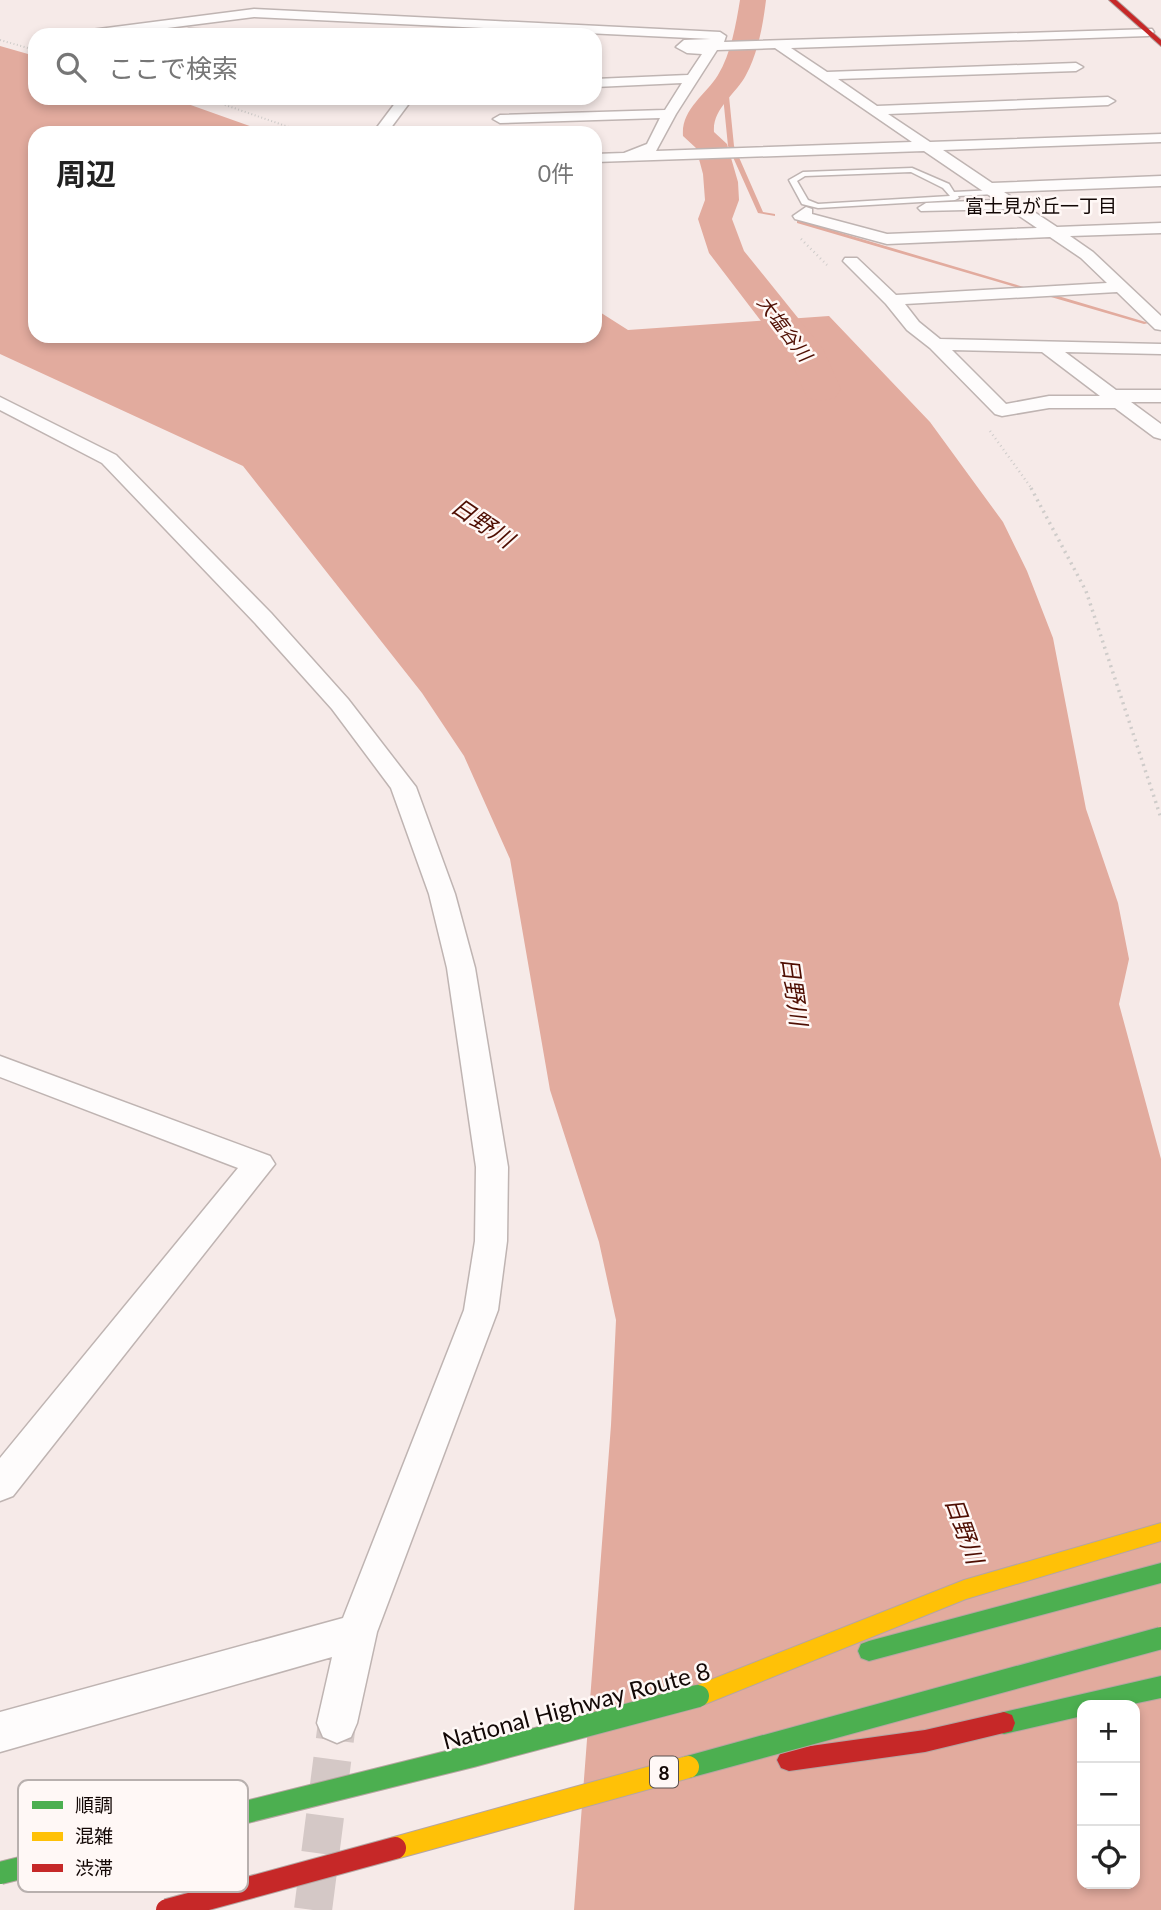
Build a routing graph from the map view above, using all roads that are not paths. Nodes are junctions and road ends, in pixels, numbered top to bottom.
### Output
1 (1112, 0) edge
2 (180, 21) junction
3 (464, 24) junction
4 (132, 28) edge
5 (175, 28) edge
6 (460, 28) edge
7 (549, 28) edge
8 (602, 30) edge
9 (1147, 32) junction
10 (1045, 36) junction
11 (778, 44) junction
12 (1161, 44) edge
13 (676, 48) junction
14 (824, 75) junction
15 (1084, 76) junction
16 (693, 79) junction
17 (602, 83) edge
18 (401, 105) edge
19 (873, 110) junction
20 (669, 114) junction
21 (385, 126) edge
22 (496, 126) edge
23 (1141, 134) junction
24 (1161, 138) edge
25 (926, 146) junction
26 (1161, 154) edge
27 (602, 156) edge
28 (602, 157) edge
29 (1161, 181) edge
30 (992, 190) junction
31 (954, 194) junction
32 (1013, 204) junction
33 (926, 208) dead end
34 (806, 212) dead end
35 (1161, 228) edge
36 (1055, 233) junction
37 (851, 261) dead end
38 (1121, 287) junction
39 (892, 300) junction
40 (1161, 325) edge
41 (936, 344) junction
42 (1048, 348) junction
43 (1161, 349) edge
44 (1161, 396) edge
45 (1116, 399) junction
46 (0, 403) edge
47 (13, 420) edge
48 (1161, 433) edge
49 (0, 1066) edge
50 (0, 1485) edge
51 (1161, 1532) edge
52 (1161, 1573) edge
53 (358, 1632) junction
54 (1161, 1637) edge
55 (857, 1654) dead end
56 (830, 1661) dead end
57 (1161, 1687) edge
58 (698, 1696) junction
59 (337, 1723) tunnel mouth
60 (0, 1732) edge
61 (622, 1784) junction
62 (248, 1812) edge
63 (18, 1869) edge
64 (0, 1873) edge
65 (248, 1888) edge
66 (232, 1892) edge
67 (167, 1910) edge

1 - 9 highway
2 - 3 street
2 - 4 street
2 - 5 street
3 - 6 street
3 - 7 street
8 - 13 street
9 - 10 street
9 - 12 highway
10 - 11 street
10 - 15 street
11 - 13 street
11 - 14 street
13 - 16 street
14 - 15 street
14 - 19 street
15 - 19 street
16 - 17 street
16 - 20 street
18 - 21 street
19 - 25 street
20 - 22 street
20 - 27 street
23 - 24 street
23 - 25 street
23 - 26 street
25 - 28 street
25 - 30 street
29 - 30 street
30 - 31 lane
30 - 32 street
31 - 31 lane
32 - 33 street
32 - 36 street
34 - 36 street
35 - 36 street
36 - 38 street
37 - 39 street
38 - 39 street
38 - 40 street
39 - 41 street
41 - 42 street
41 - 45 street
42 - 43 street
42 - 45 street
44 - 45 street
45 - 48 street
46 - 47 street
47 - 53 street
49 - 50 street
51 - 58 highway
52 - 55 highway
53 - 59 street
53 - 60 street
54 - 61 highway, 8, bridge
56 - 58 highway, National Highway Route 8
57 - 61 highway, 8, bridge
58 - 62 highway, National Highway Route 8, bridge
61 - 65 highway, 8, bridge
63 - 64 highway, National Highway Route 8, bridge
66 - 67 highway, 8, bridge

